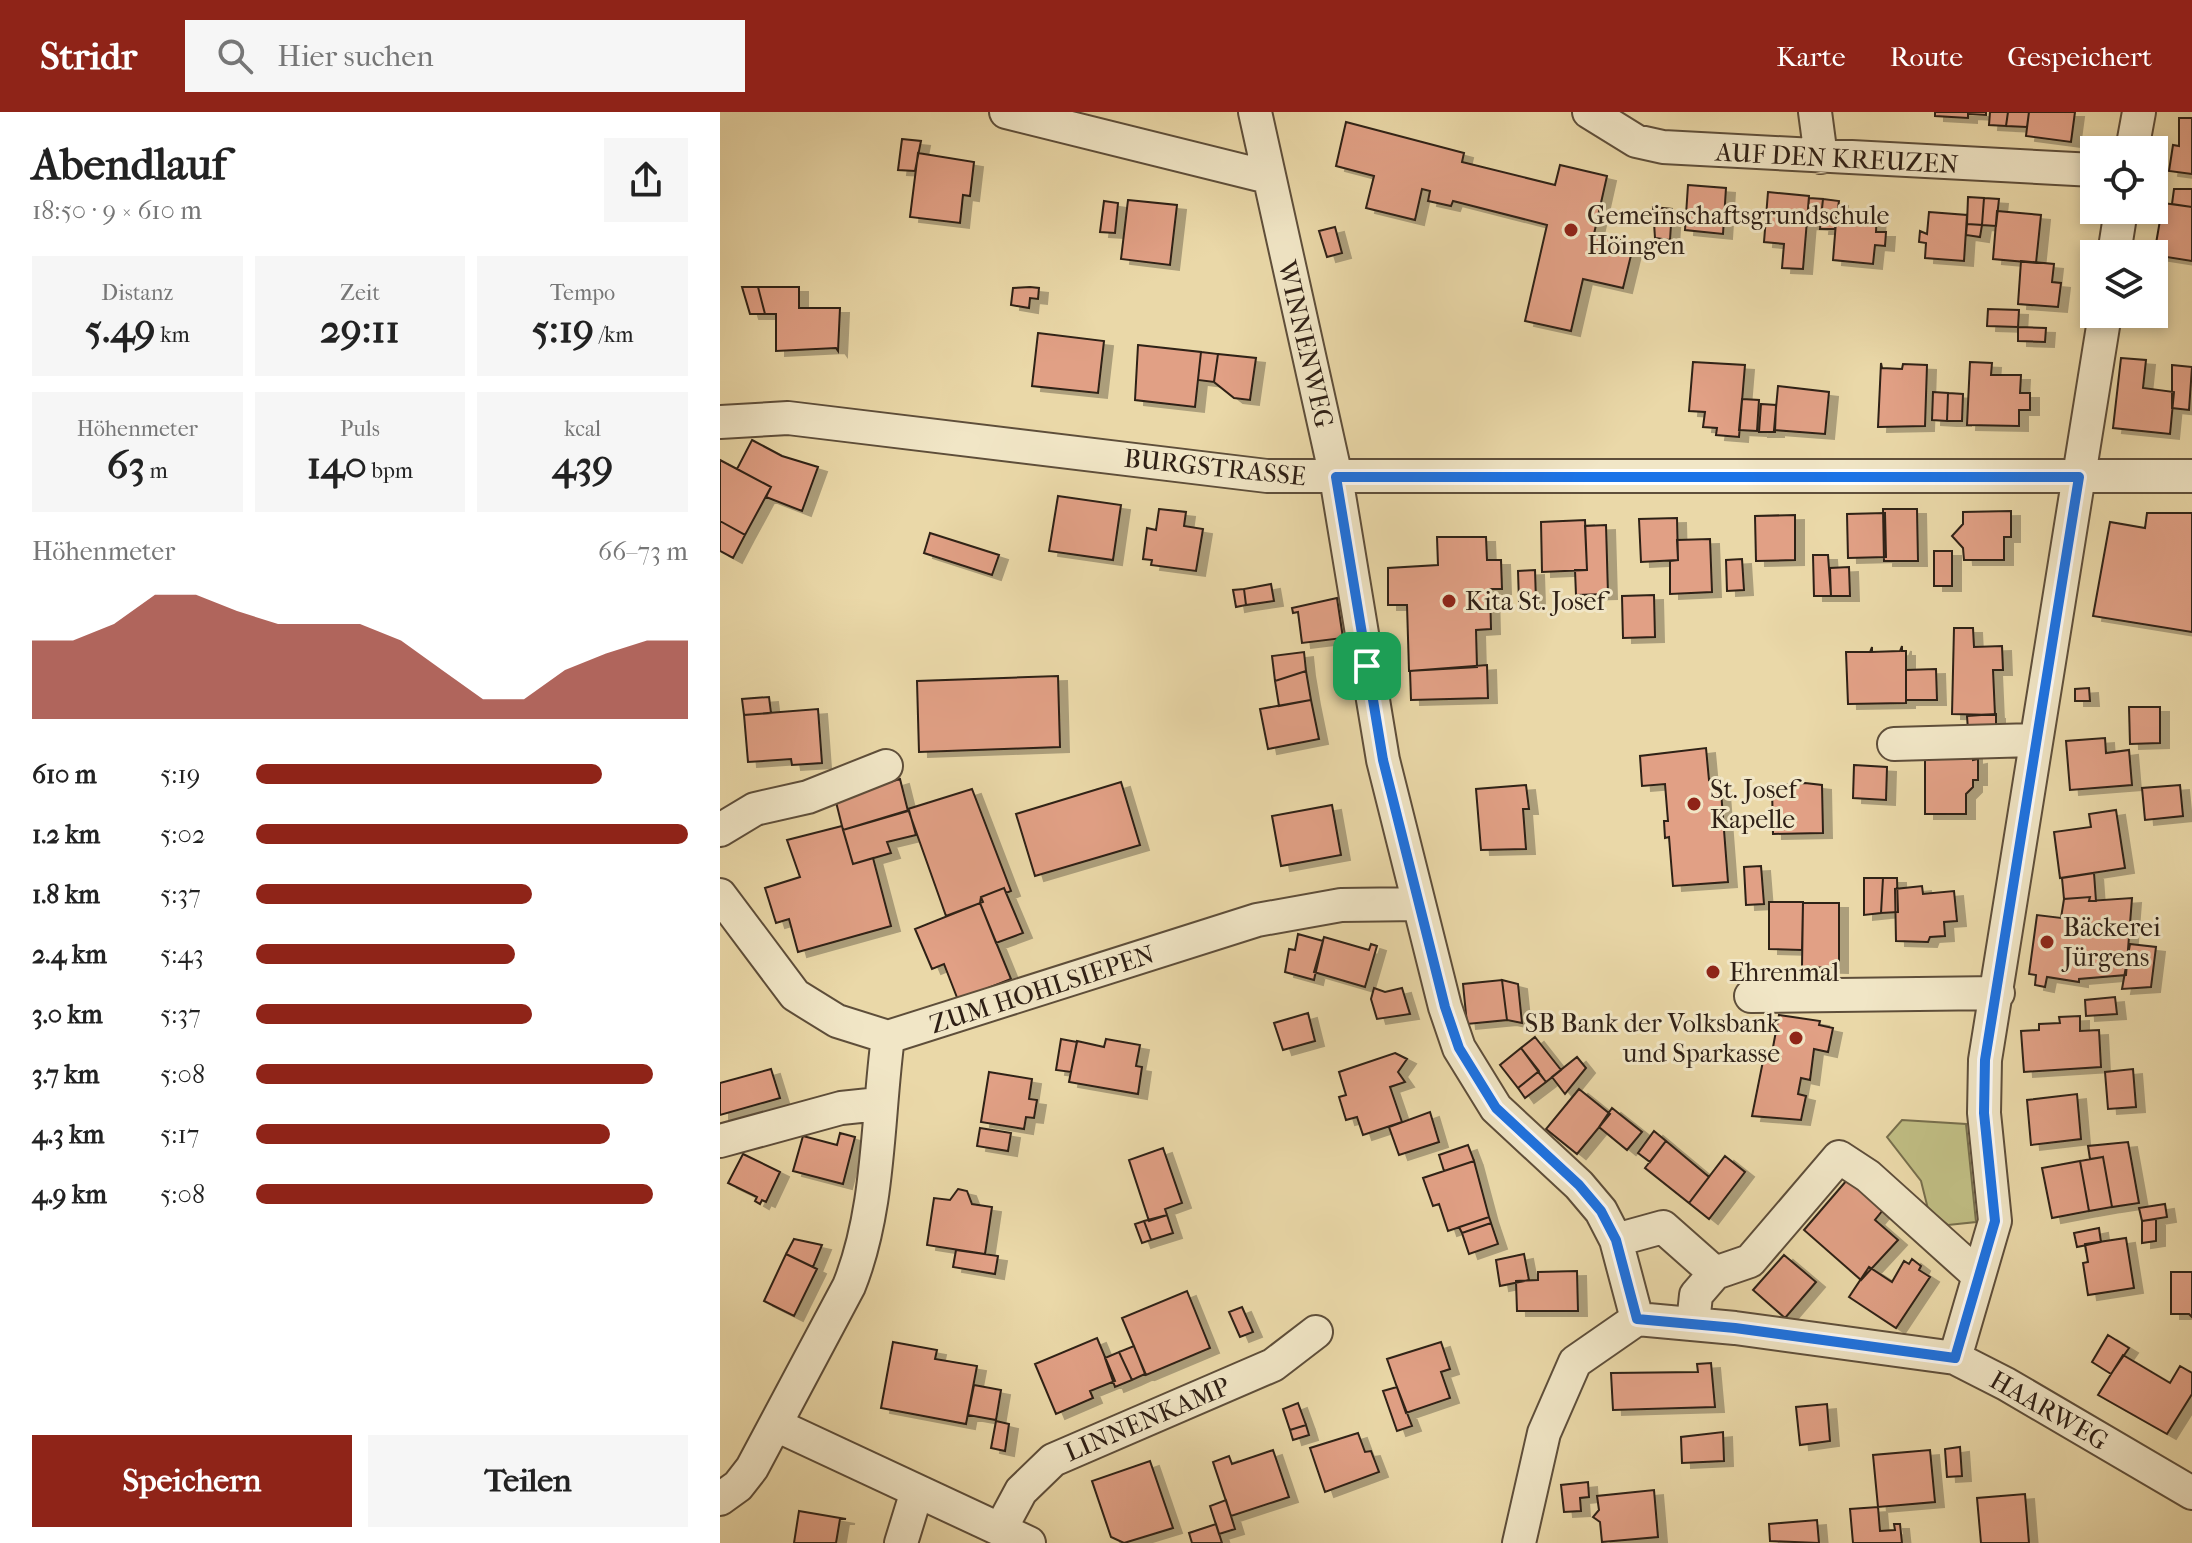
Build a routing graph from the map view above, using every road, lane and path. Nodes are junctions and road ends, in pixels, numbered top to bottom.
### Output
1 (1255, 112) edge
2 (1589, 112) edge
3 (1815, 112) edge
4 (2139, 112) edge
5 (1020, 113) edge
6 (2135, 136) edge
7 (1821, 157) junction
8 (2080, 169) edge
9 (1268, 177) junction
10 (2103, 328) edge
11 (720, 422) edge
12 (2192, 476) edge
13 (1336, 477) junction
14 (2079, 477) junction
15 (2035, 740) junction
16 (1894, 744) dead end
17 (886, 766) dead end
18 (720, 830) edge
19 (720, 895) edge
20 (1419, 904) junction
21 (1998, 993) junction
22 (1751, 996) dead end
23 (888, 1037) junction
24 (879, 1104) junction
25 (720, 1141) edge
26 (1616, 1240) junction
27 (1715, 1273) junction
28 (1979, 1276) junction
29 (1637, 1319) junction
30 (1693, 1324) junction
31 (1316, 1332) dead end
32 (1955, 1358) junction
33 (776, 1425) junction
34 (917, 1491) junction
35 (2192, 1493) edge
36 (720, 1499) edge
37 (1014, 1536) edge
38 (901, 1543) edge
39 (1519, 1543) edge

1 - 9 street, WINNENWEG
2 - 7 street, AUF DEN KREUZEN
3 - 7 street
4 - 6 street
5 - 9 street
7 - 8 street, AUF DEN KREUZEN
9 - 13 street, WINNENWEG
10 - 14 street
11 - 13 street, BURGSTRASSE
12 - 14 street, BURGSTRASSE
13 - 14 street, BURGSTRASSE
13 - 20 street, WINNENWEG
14 - 15 street
15 - 16 street
15 - 21 street
17 - 18 street
19 - 23 street
20 - 23 street, ZUM HOHLSIEPEN
20 - 26 street, WINNENWEG
21 - 22 street
21 - 28 street
23 - 24 street
24 - 25 street
24 - 33 street
26 - 27 street
26 - 29 street, WINNENWEG
27 - 28 street
27 - 30 street
28 - 32 street
29 - 30 street, HAARWEG
29 - 39 street
30 - 32 street, HAARWEG
31 - 37 street, LINNENKAMP
32 - 35 street, HAARWEG
33 - 34 street, LINNENKAMP
33 - 36 street
34 - 37 street, LINNENKAMP
34 - 38 street

